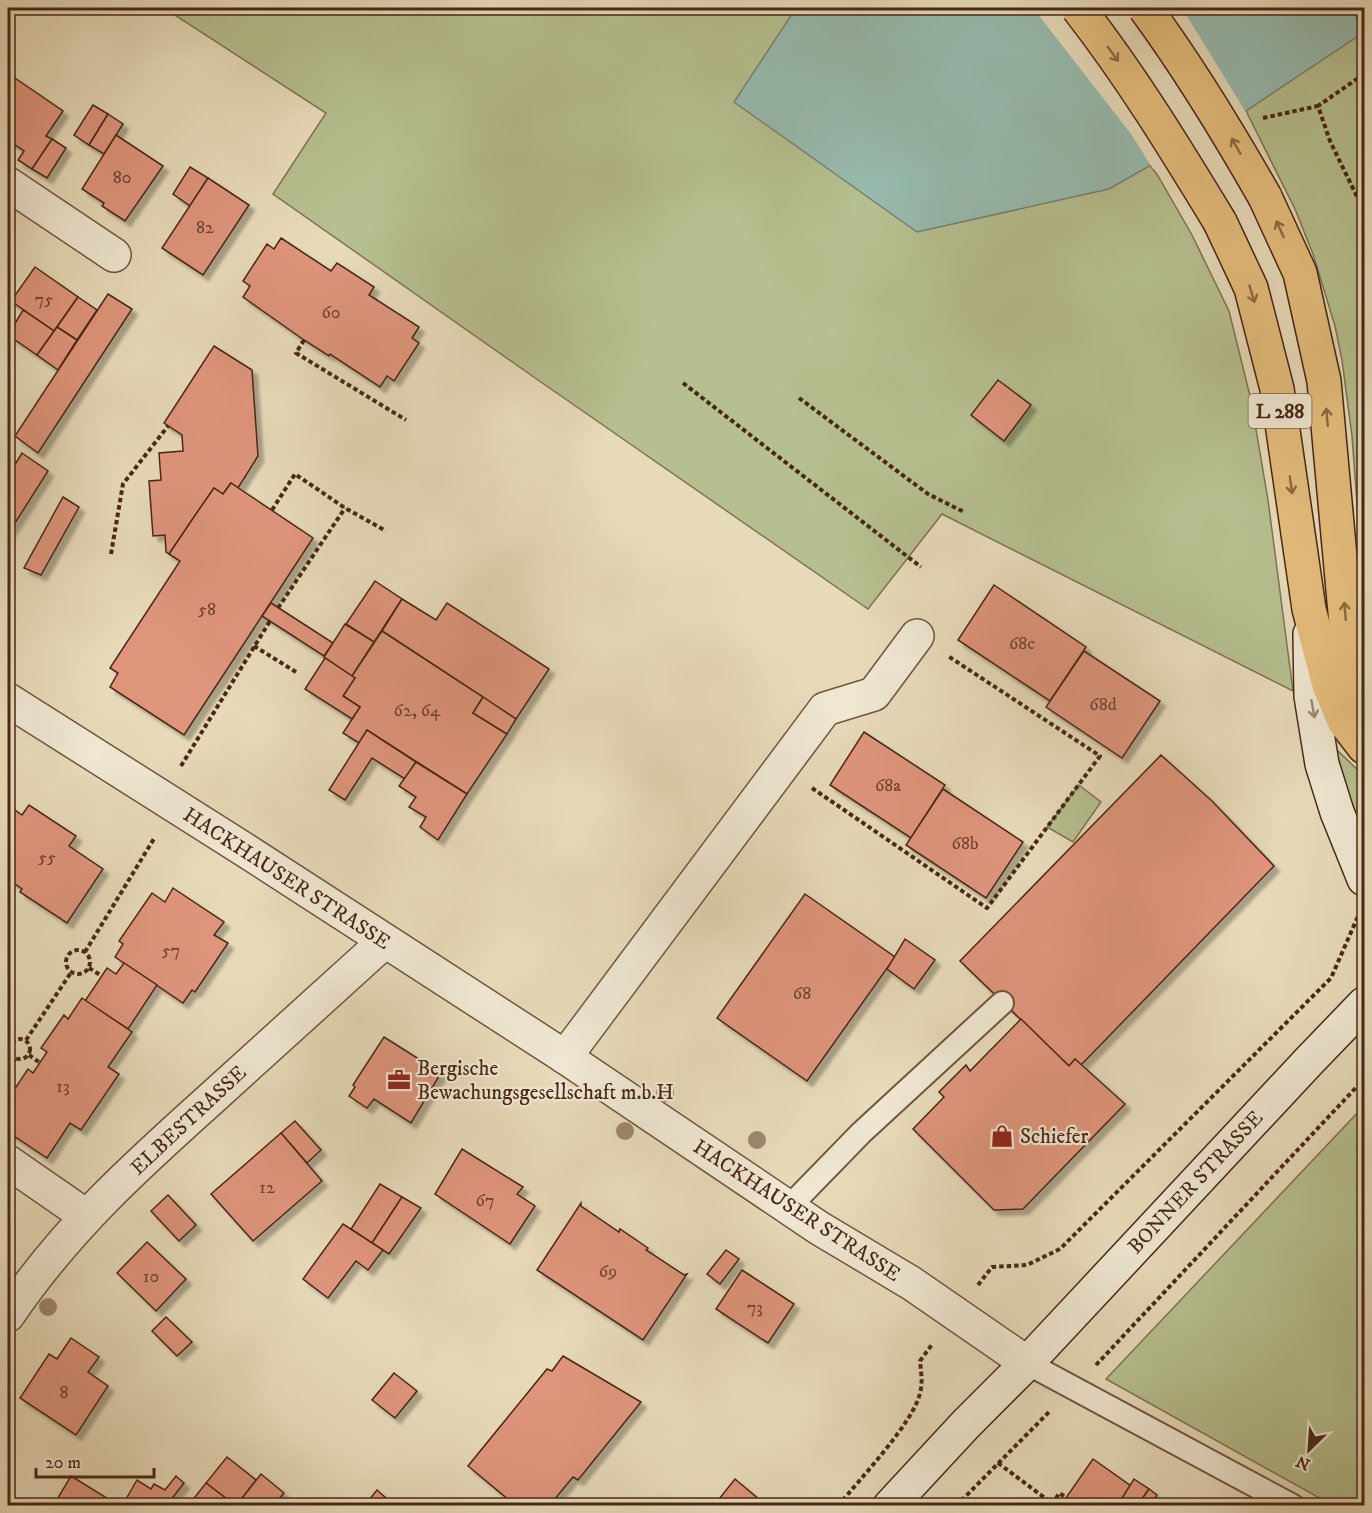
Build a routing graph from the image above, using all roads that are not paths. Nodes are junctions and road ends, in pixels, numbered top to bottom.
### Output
1 (1078, 8) edge
2 (1145, 8) edge
3 (8, 184) edge
4 (114, 255) dead end
5 (1309, 609) junction
6 (918, 636) road end
7 (8, 700) edge
8 (1365, 710) edge
9 (1365, 747) edge
10 (1363, 893) edge
11 (385, 941) junction
12 (1002, 1003) dead end
13 (1365, 1004) edge
14 (565, 1058) junction
15 (8, 1162) edge
16 (788, 1208) junction
17 (86, 1216) junction
18 (8, 1315) edge
19 (1028, 1363) junction
20 (890, 1506) edge
21 (1293, 1506) edge

1 -> 5 main road, L 288, bridge
8 -> 2 main road, L 288, bridge
3 - 4 street
5 - 9 main road, L 288
5 -> 10 street, L 288
6 - 14 street
7 - 11 street, HACKHAUSER STRASSE
11 - 14 street, HACKHAUSER STRASSE
11 - 17 street, ELBESTRASSE
12 - 16 lane
13 - 19 street, BONNER STRASSE
14 - 16 street, HACKHAUSER STRASSE
15 - 17 street
16 - 19 street, HACKHAUSER STRASSE
17 - 18 street, ELBESTRASSE
19 - 20 street, BONNER STRASSE
19 - 21 lane

